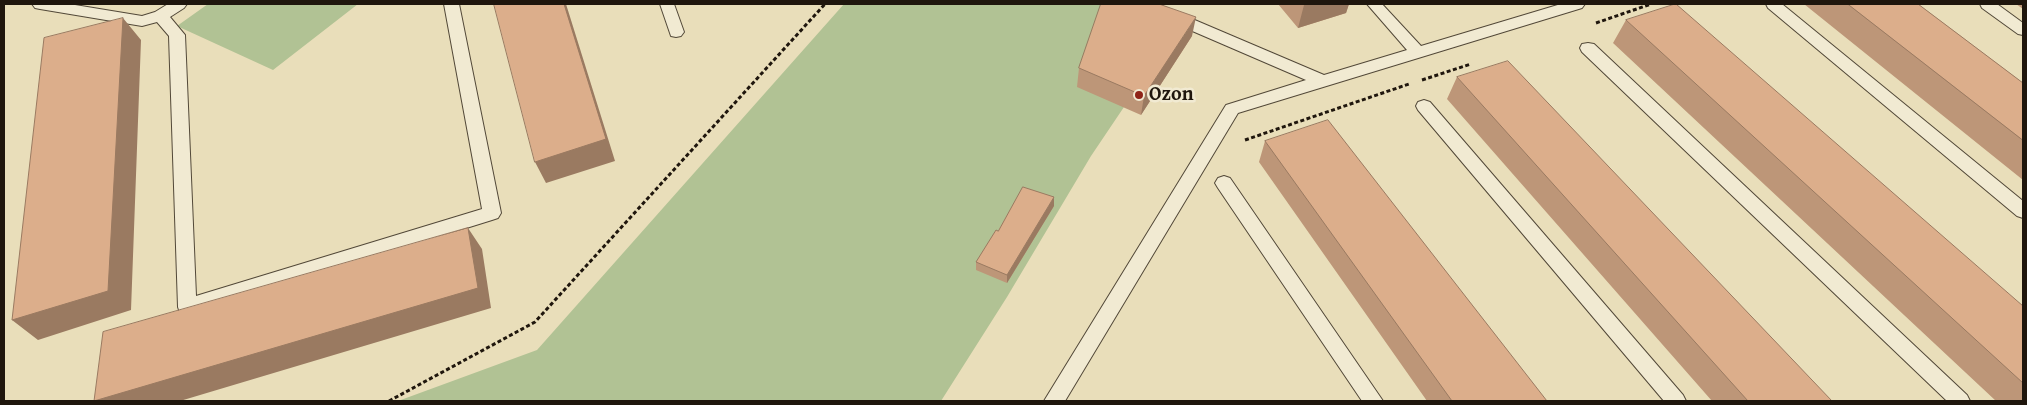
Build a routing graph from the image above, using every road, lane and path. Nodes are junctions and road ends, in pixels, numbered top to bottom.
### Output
1 (40, 4) edge
2 (179, 4) edge
3 (451, 4) edge
4 (667, 4) edge
5 (825, 4) edge
6 (1144, 4) edge
7 (1374, 4) edge
8 (1577, 4) edge
9 (1650, 4) edge
10 (1773, 4) edge
11 (1987, 4) edge
12 (160, 16) junction
13 (1588, 26) dead end
14 (2023, 30) edge
15 (676, 32) dead end
16 (1588, 48) dead end
17 (1420, 53) junction
18 (1479, 62) dead end
19 (1386, 64) junction
20 (1325, 82) junction
21 (1406, 86) junction
22 (1424, 106) joint
23 (1206, 153) junction
24 (1224, 183) dead end
25 (2023, 211) edge
26 (389, 401) edge
27 (1054, 401) edge
28 (1373, 401) edge
29 (1676, 401) edge
30 (1960, 401) edge

1 - 12 lane
2 - 12 lane
3 - 12 lane
4 - 15 lane
5 - 26 path
6 - 20 lane
7 - 17 lane
8 - 17 lane
9 - 13 path
10 - 25 lane
11 - 14 lane
16 - 30 lane
17 - 19 lane
18 - 21 path
19 - 20 lane
19 - 21 path
20 - 23 lane
21 - 22 path
21 - 23 path
22 - 29 lane
23 - 27 lane
24 - 28 lane

